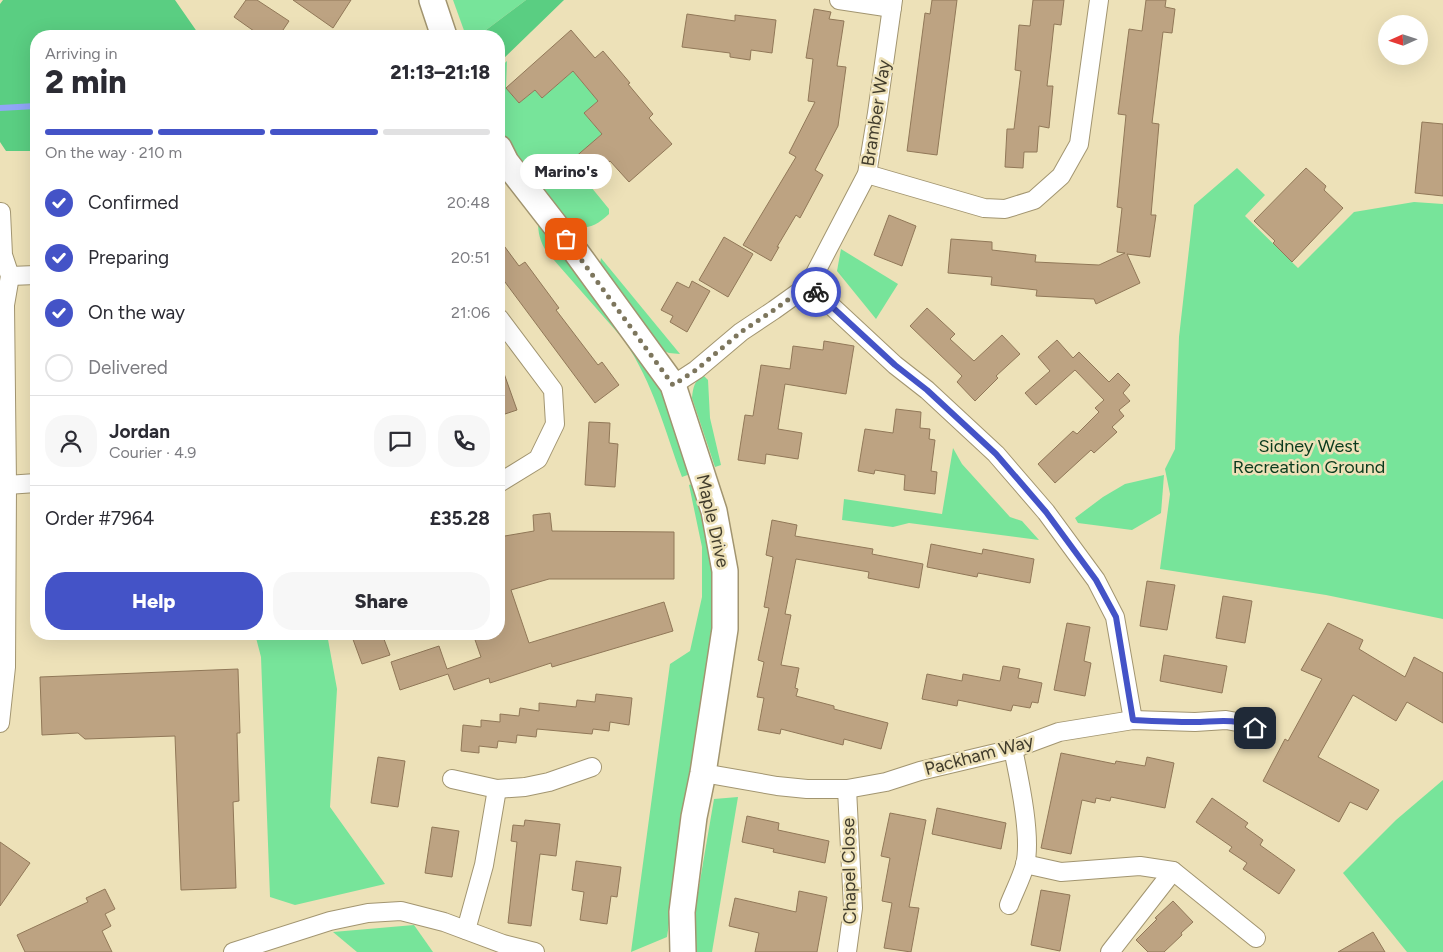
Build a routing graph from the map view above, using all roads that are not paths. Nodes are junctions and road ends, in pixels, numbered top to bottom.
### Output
1 (432, 0) edge
2 (839, 0) edge
3 (1099, 0) edge
4 (892, 4) edge
5 (442, 30) edge
6 (505, 164) edge
7 (867, 174) junction
8 (1, 212) edge
9 (30, 275) edge
10 (10, 276) junction
11 (808, 285) junction
12 (505, 326) edge
13 (673, 385) junction
14 (505, 479) edge
15 (30, 483) edge
16 (8, 484) junction
17 (1133, 720) junction
18 (0, 723) edge
19 (1255, 728) dead end
20 (1013, 749) junction
21 (592, 767) dead end
22 (703, 773) junction
23 (452, 779) dead end
24 (497, 789) junction
25 (846, 789) junction
26 (1025, 864) junction
27 (1174, 871) junction
28 (1009, 906) dead end
29 (466, 930) junction
30 (1256, 938) dead end
31 (270, 946) edge
32 (233, 952) edge
33 (535, 952) edge
34 (683, 952) edge
35 (847, 952) edge
36 (1110, 952) edge

1 - 5 street
2 - 4 street
3 - 7 street
4 - 7 street, Bramber Way
6 - 13 street, Maple Drive
7 - 11 street, Bramber Way
8 - 10 street
9 - 10 street
10 - 16 street
11 - 13 street, Bramber Way
11 - 17 street
12 - 14 street
13 - 22 street, Maple Drive
15 - 16 street
16 - 18 street
17 - 19 street, Packham Way
17 - 20 street, Packham Way
20 - 25 street, Packham Way
20 - 26 street
21 - 24 street
22 - 25 street, Packham Way
22 - 34 street, Maple Drive
23 - 24 street
24 - 29 street
25 - 35 street, Chapel Close
26 - 27 street
26 - 28 street
27 - 30 street
27 - 36 street
29 - 31 street
29 - 33 street
31 - 32 street

